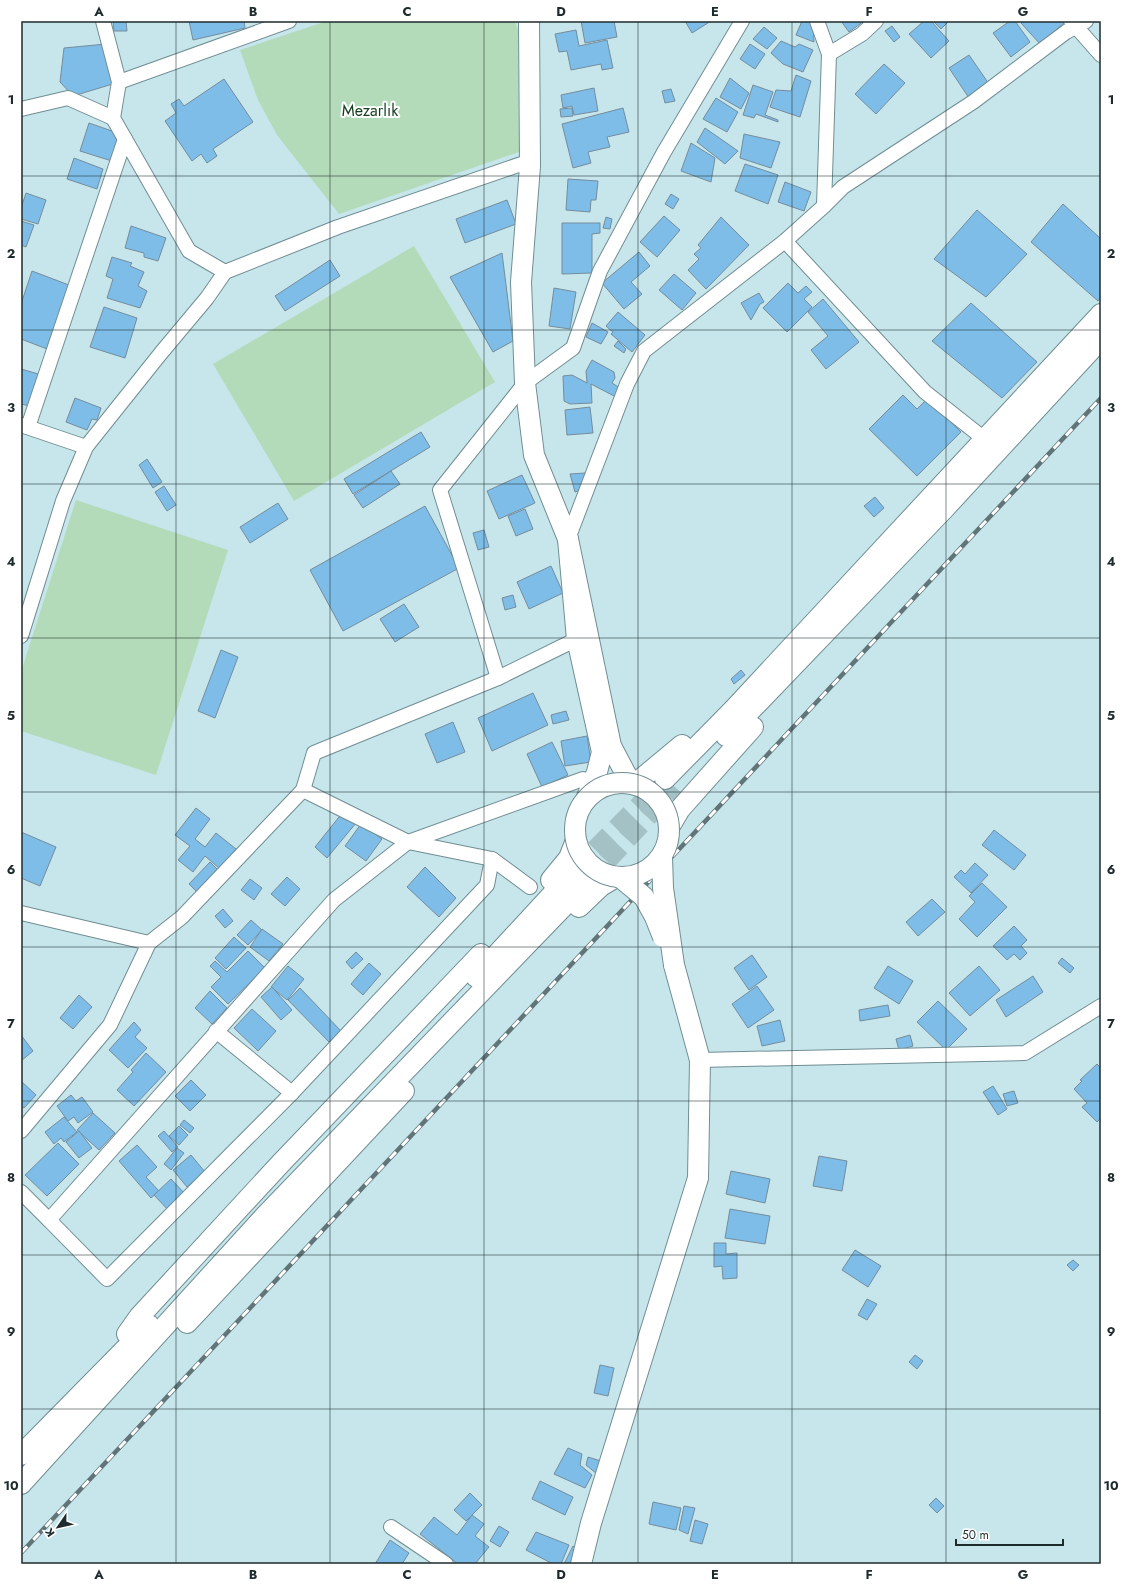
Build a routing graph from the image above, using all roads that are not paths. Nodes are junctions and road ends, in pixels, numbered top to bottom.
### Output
1 (103, 21) edge
2 (289, 21) edge
3 (529, 21) edge
4 (742, 21) edge
5 (817, 21) edge
6 (876, 21) edge
7 (1078, 23) edge
8 (829, 54) junction
9 (1101, 55) edge
10 (119, 82) junction
11 (21, 109) edge
12 (113, 118) junction
13 (125, 139) junction
14 (530, 161) junction
15 (825, 187) junction
16 (843, 187) junction
17 (824, 206) junction
18 (785, 241) junction
19 (225, 272) junction
20 (1101, 314) edge
21 (1101, 339) edge
22 (525, 383) junction
23 (24, 426) edge
24 (992, 444) junction
25 (86, 447) junction
26 (568, 539) junction
27 (21, 636) edge
28 (576, 639) junction
29 (589, 669) junction
30 (498, 678) junction
31 (632, 783) junction
32 (670, 783) tunnel mouth
33 (585, 788) junction
34 (303, 790) junction
35 (670, 826) junction
36 (576, 840) junction
37 (408, 842) junction
38 (662, 857) junction
39 (492, 859) junction
40 (580, 877) tunnel mouth
41 (618, 877) junction
42 (539, 885) junction
43 (21, 913) edge
44 (149, 943) junction
45 (674, 965) junction
46 (1101, 1006) edge
47 (216, 1031) junction
48 (700, 1060) junction
49 (292, 1093) junction
50 (21, 1130) edge
51 (21, 1192) edge
52 (49, 1220) junction
53 (111, 1374) junction
54 (21, 1455) edge
55 (21, 1484) edge
56 (391, 1527) dead end
57 (446, 1564) edge
58 (581, 1564) edge

1 - 10 street
2 - 10 street
3 - 14 main road
4 - 22 street
5 - 8 street
6 - 8 street
7 - 9 street
7 - 16 street
8 - 15 street
10 - 12 street
11 - 12 street
12 - 13 street
13 - 19 street
13 - 23 street
14 - 19 street
14 - 22 main road
15 - 16 street
15 - 17 street
16 - 17 street
17 - 18 street
18 - 24 street
18 - 26 street
19 - 25 street
20 - 24 main road
21 - 24 main road
22 - 26 main road
22 - 30 street
23 - 25 street
24 - 31 main road
24 - 32 main road
24 - 35 main road
25 - 27 street
26 - 28 main road
26 - 29 main road
28 - 29 main road
28 - 30 street
29 - 31 main road
29 - 33 main road
30 - 34 street
31 - 33 main road, bridge
31 - 35 main road, bridge
33 - 36 main road, bridge
33 - 37 street
34 - 37 street
34 - 44 street
35 - 38 main road, bridge
36 - 41 main road, bridge
36 - 42 main road
37 - 39 street
37 - 47 street
38 - 41 main road, bridge
38 - 45 main road, bridge
39 - 42 street
39 - 49 street
40 - 53 main road
41 - 45 main road, bridge
41 - 53 main road
42 - 53 main road
43 - 44 street
44 - 50 street
45 - 48 main road
46 - 48 street
47 - 49 street
47 - 52 street
48 - 58 main road
49 - 52 street
51 - 52 street
53 - 54 main road
53 - 55 main road
56 - 57 street

